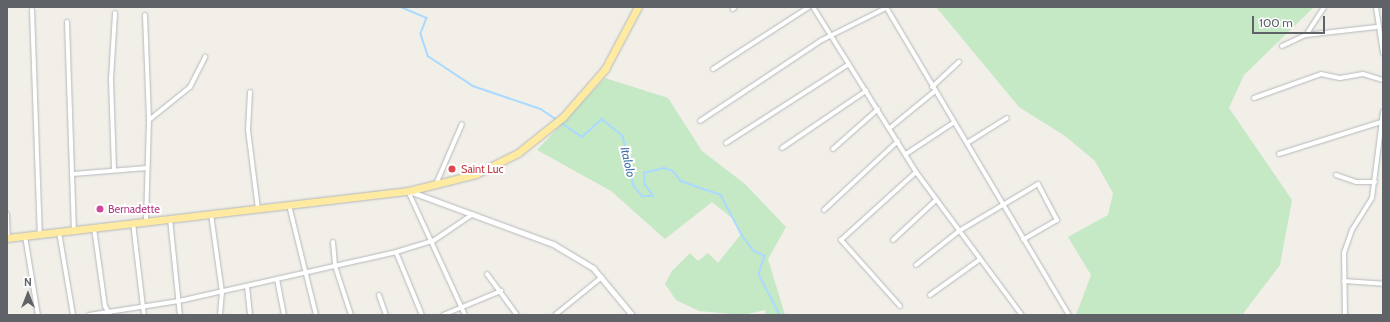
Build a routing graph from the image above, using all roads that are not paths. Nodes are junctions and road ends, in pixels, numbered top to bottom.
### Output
1 (638, 7) edge
2 (809, 7) edge
3 (815, 7) edge
4 (1324, 7) edge
5 (1376, 7) edge
6 (886, 8) edge
7 (32, 10) dead end
8 (115, 13) dead end
9 (145, 15) dead end
10 (1378, 18) junction
11 (1383, 18) edge
12 (67, 22) dead end
13 (1377, 27) junction
14 (831, 35) junction
15 (1306, 35) junction
16 (1282, 46) dead end
17 (1383, 53) edge
18 (205, 57) dead end
19 (959, 62) dead end
20 (849, 64) junction
21 (714, 69) dead end
22 (1383, 80) edge
23 (934, 89) junction
24 (866, 91) junction
25 (250, 92) dead end
26 (1254, 98) dead end
27 (878, 109) junction
28 (1383, 112) edge
29 (1006, 118) dead end
30 (148, 120) junction
31 (700, 121) dead end
32 (1382, 122) junction
33 (954, 123) junction
34 (462, 124) dead end
35 (891, 127) junction
36 (898, 142) junction
37 (968, 142) junction
38 (726, 143) dead end
39 (782, 148) dead end
40 (833, 149) dead end
41 (906, 154) junction
42 (1279, 154) dead end
43 (1378, 158) junction
44 (1383, 158) edge
45 (147, 168) junction
46 (114, 170) junction
47 (916, 172) junction
48 (73, 174) junction
49 (1336, 175) dead end
50 (1375, 182) junction
51 (435, 186) junction
52 (408, 191) junction
53 (936, 200) junction
54 (1002, 204) junction
55 (289, 205) junction
56 (258, 209) junction
57 (824, 210) dead end
58 (7, 214) edge
59 (210, 214) junction
60 (473, 214) junction
61 (170, 219) junction
62 (146, 222) junction
63 (134, 223) junction
64 (94, 228) junction
65 (74, 230) junction
66 (958, 230) junction
67 (59, 232) junction
68 (40, 234) junction
69 (25, 236) junction
70 (8, 238) edge
71 (893, 240) dead end
72 (1023, 240) junction
73 (433, 241) junction
74 (333, 242) dead end
75 (396, 252) junction
76 (979, 260) junction
77 (916, 265) dead end
78 (335, 266) junction
79 (303, 273) junction
80 (487, 274) dead end
81 (603, 277) junction
82 (278, 279) junction
83 (1344, 282) junction
84 (1383, 284) edge
85 (247, 286) junction
86 (501, 291) junction
87 (222, 292) junction
88 (379, 295) dead end
89 (930, 295) dead end
90 (179, 301) junction
91 (900, 306) dead end
92 (143, 307) junction
93 (462, 308) junction
94 (109, 313) edge
95 (38, 315) edge
96 (73, 315) edge
97 (89, 315) edge
98 (144, 315) edge
99 (180, 315) edge
100 (220, 315) edge
101 (250, 315) edge
102 (284, 315) edge
103 (316, 315) edge
104 (351, 315) edge
105 (386, 315) edge
106 (422, 315) edge
107 (443, 315) edge
108 (465, 315) edge
109 (517, 315) edge
110 (555, 315) edge
111 (632, 315) edge
112 (1022, 315) edge
113 (1069, 315) edge
114 (1345, 315) edge

1 - 51 highway
2 - 21 street
3 - 14 street
4 - 15 street
5 - 10 street
6 - 14 street
6 - 23 street
7 - 68 street
8 - 46 street
9 - 30 street
10 - 11 street
10 - 13 street
12 - 48 street
13 - 15 street
13 - 17 street
14 - 20 street
14 - 31 street
15 - 16 street
18 - 30 street
19 - 23 street
20 - 24 street
20 - 38 street
22 - 26 street
23 - 33 street
23 - 35 street
24 - 27 street
24 - 39 street
25 - 56 street
27 - 35 street
27 - 40 street
28 - 32 street
29 - 37 street
30 - 45 street
32 - 42 street
32 - 43 street
33 - 37 street
33 - 41 street
34 - 51 street
35 - 36 street
36 - 41 street
36 - 57 street
37 - 54 street
41 - 47 street
43 - 44 street
43 - 50 street
45 - 46 street
45 - 62 street
46 - 48 street
47 - 53 street
47 - 91 street
48 - 65 street
49 - 50 street
50 - 83 street
51 - 52 highway
52 - 55 highway
52 - 60 street
52 - 73 street
53 - 66 street
53 - 71 street
54 - 66 street
54 - 72 street
54 - 72 street
55 - 56 highway
55 - 79 street
56 - 59 highway
58 - 70 street
59 - 61 highway
59 - 87 street
60 - 73 street
60 - 81 street
61 - 62 highway
61 - 90 street
62 - 63 highway
63 - 64 highway
63 - 92 street
64 - 65 highway
64 - 94 street
65 - 67 highway
66 - 76 street
66 - 77 street
67 - 68 highway
67 - 96 street
68 - 69 highway
69 - 70 highway
69 - 95 street
72 - 113 street
73 - 75 street
73 - 93 street
74 - 78 street
75 - 78 street
75 - 106 street
76 - 89 street
76 - 112 street
78 - 79 street
78 - 104 street
79 - 82 street
79 - 103 street
80 - 86 street
81 - 110 street
81 - 111 street
82 - 85 street
82 - 102 street
83 - 84 street
83 - 114 street
85 - 87 street
85 - 101 street
86 - 93 street
86 - 109 street
87 - 90 street
87 - 100 street
88 - 105 street
90 - 92 street
90 - 99 street
92 - 94 street
92 - 98 street
93 - 107 street
93 - 108 street
94 - 97 street

